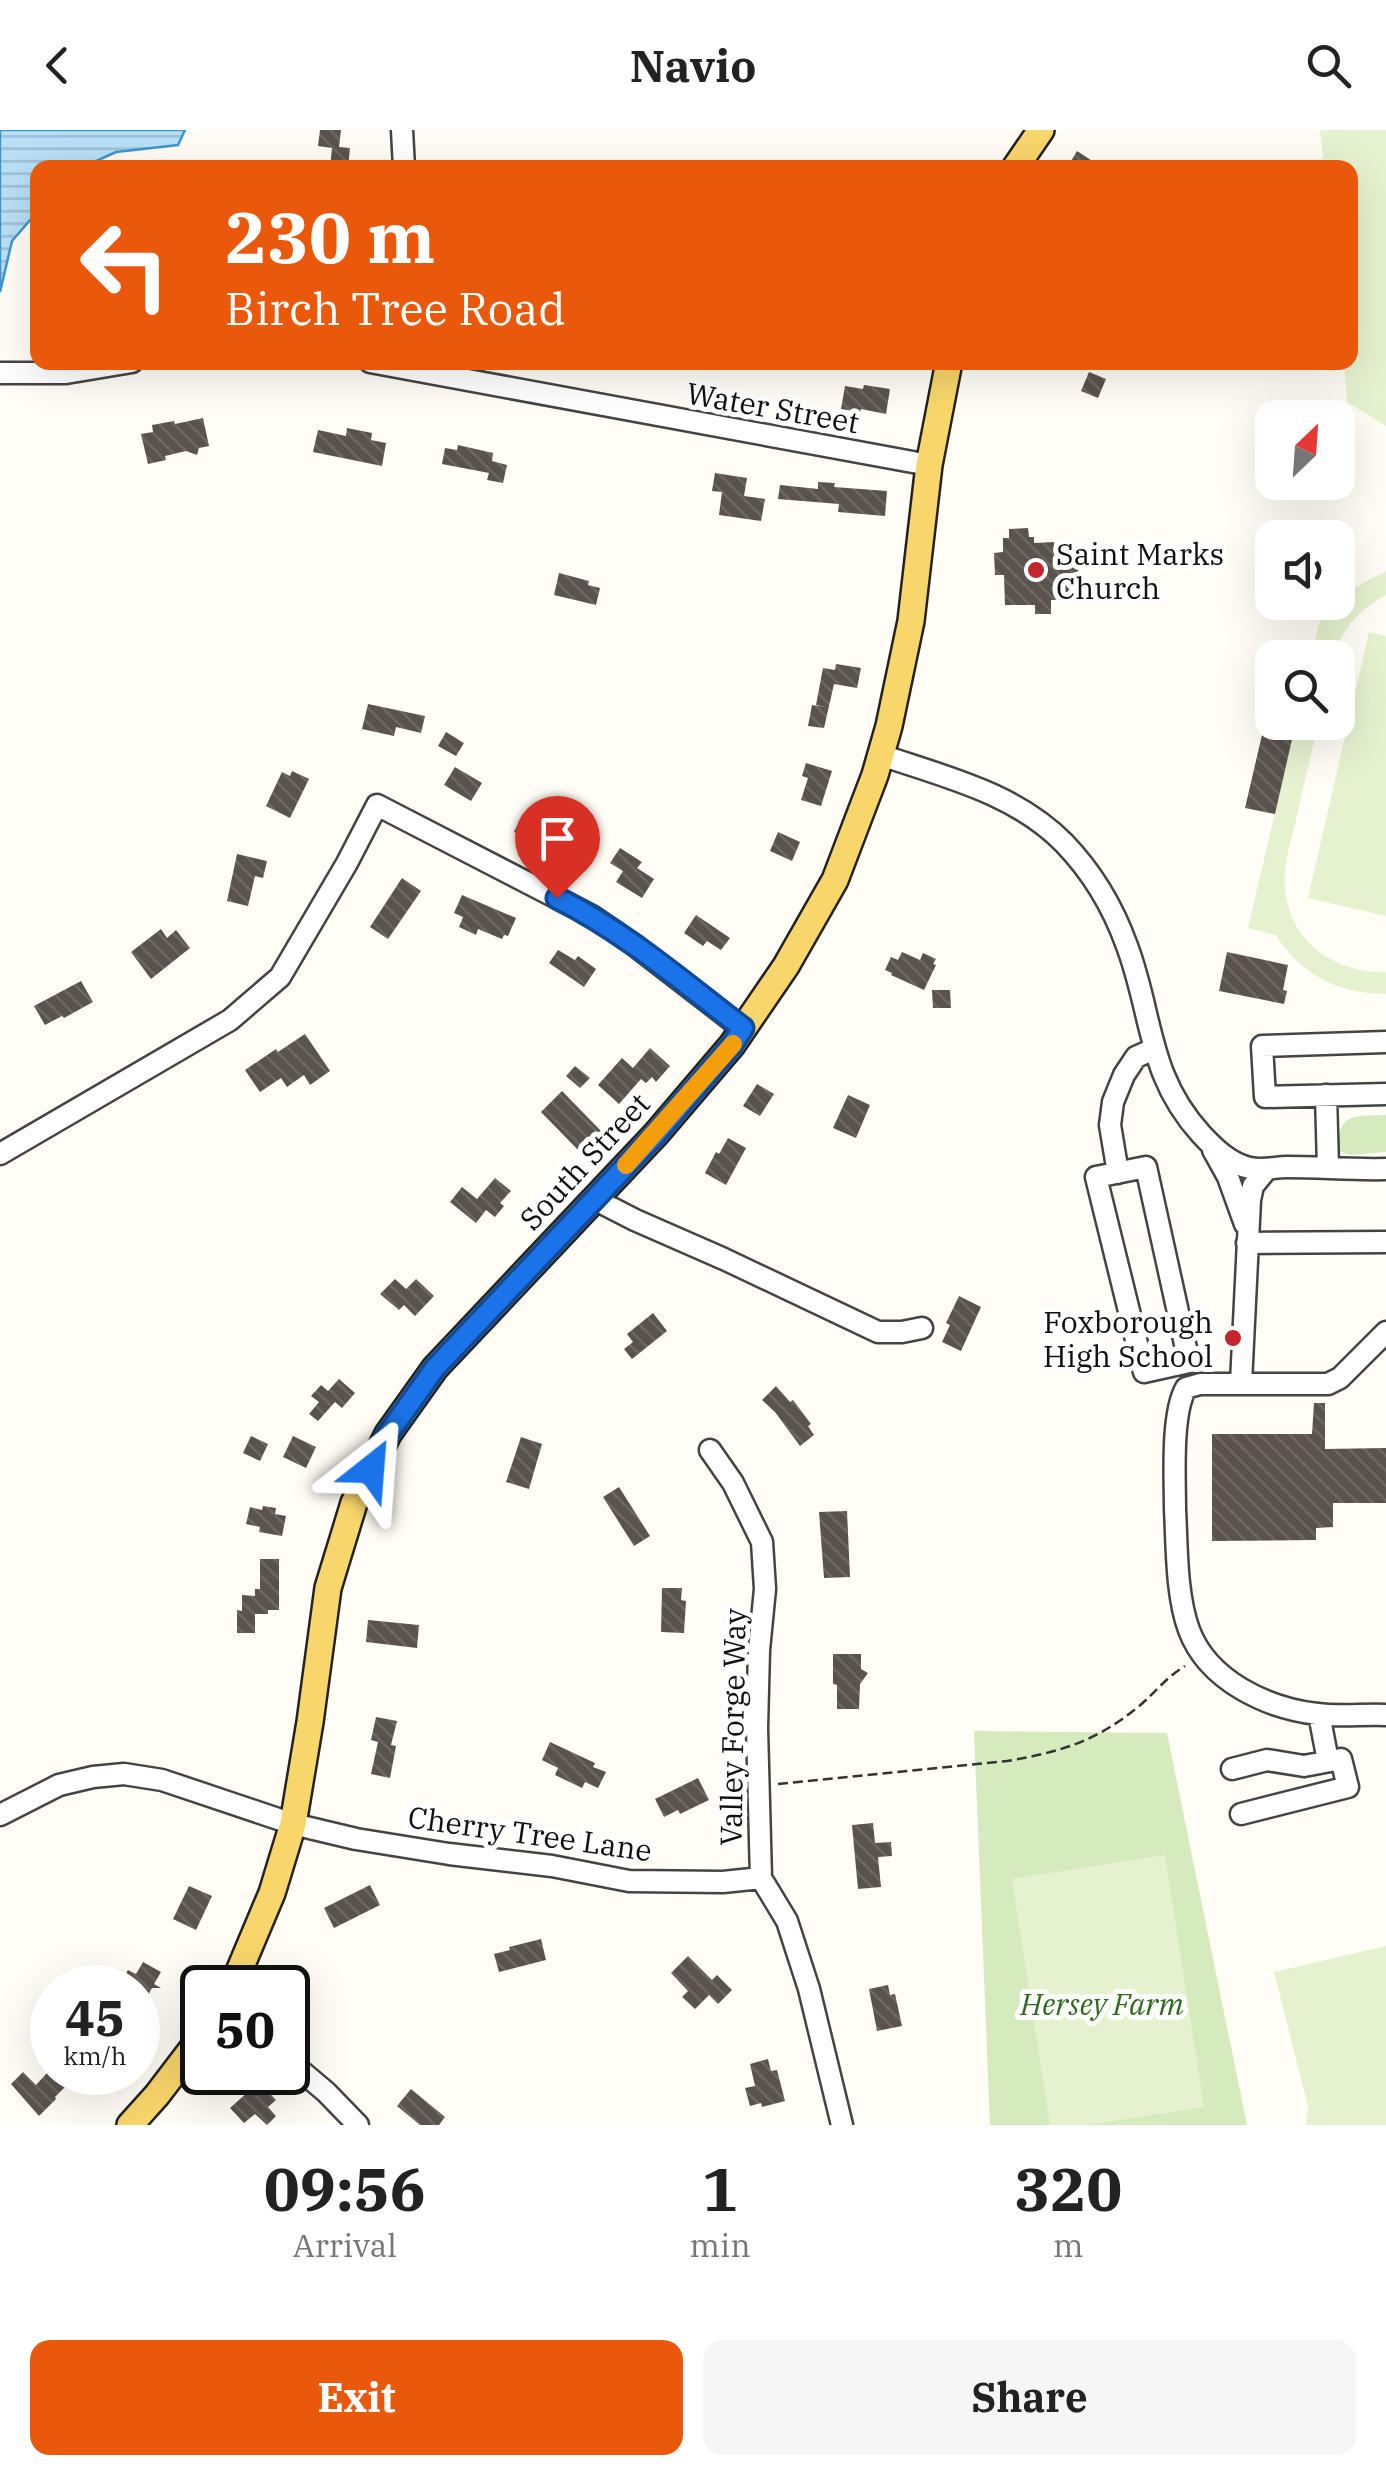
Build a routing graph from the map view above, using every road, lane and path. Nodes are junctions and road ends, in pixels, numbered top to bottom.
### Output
1 (402, 130) edge
2 (1041, 130) edge
3 (404, 160) edge
4 (1020, 160) edge
5 (84, 370) edge
6 (415, 370) edge
7 (947, 370) edge
8 (0, 373) edge
9 (929, 465) junction
10 (881, 755) junction
11 (743, 1028) junction
12 (1386, 1042) edge
13 (1154, 1049) junction
14 (1386, 1094) edge
15 (1326, 1095) junction
16 (1206, 1140) junction
17 (0, 1154) edge
18 (1328, 1168) junction
19 (1266, 1170) junction
20 (1386, 1170) edge
21 (1118, 1173) junction
22 (594, 1199) junction
23 (1247, 1237) junction
24 (1386, 1242) edge
25 (922, 1328) dead end
26 (1386, 1332) edge
27 (1166, 1367) junction
28 (1242, 1383) junction
29 (1186, 1388) junction
30 (710, 1450) dead end
31 (1204, 1654) junction
32 (1319, 1714) junction
33 (1386, 1715) edge
34 (1328, 1762) junction
35 (1232, 1769) dead end
36 (758, 1786) junction
37 (1241, 1814) dead end
38 (0, 1815) edge
39 (293, 1824) junction
40 (761, 1878) junction
41 (242, 1965) edge
42 (180, 2065) edge
43 (310, 2079) edge
44 (130, 2125) edge
45 (358, 2125) edge
46 (842, 2125) edge

1 - 3 street
2 - 4 main road
5 - 8 street
6 - 9 street, Water Street
7 - 9 main road, South Street
9 - 10 main road, South Street
10 - 11 main road, South Street
10 - 13 street
11 - 17 street
11 - 22 main road, South Street
12 - 15 street
13 - 16 street
13 - 21 street
14 - 15 street
15 - 18 street
16 - 19 street
16 - 23 street
18 - 19 street
18 - 20 street
19 - 23 street
21 - 27 street
21 - 27 street
22 - 25 street
22 - 39 main road, South Street
23 - 24 street
23 - 28 street
26 - 28 street
27 - 29 street
28 - 29 street
29 - 31 street
30 - 36 street, Valley Forge Way
31 - 32 street
31 - 36 path
32 - 33 street
32 - 34 street
34 - 35 street
34 - 37 street
36 - 40 street, Valley Forge Way
38 - 39 street, Cherry Tree Lane
39 - 40 street, Cherry Tree Lane
39 - 41 main road, South Street
40 - 46 street, Valley Forge Way
42 - 44 main road
43 - 45 street

